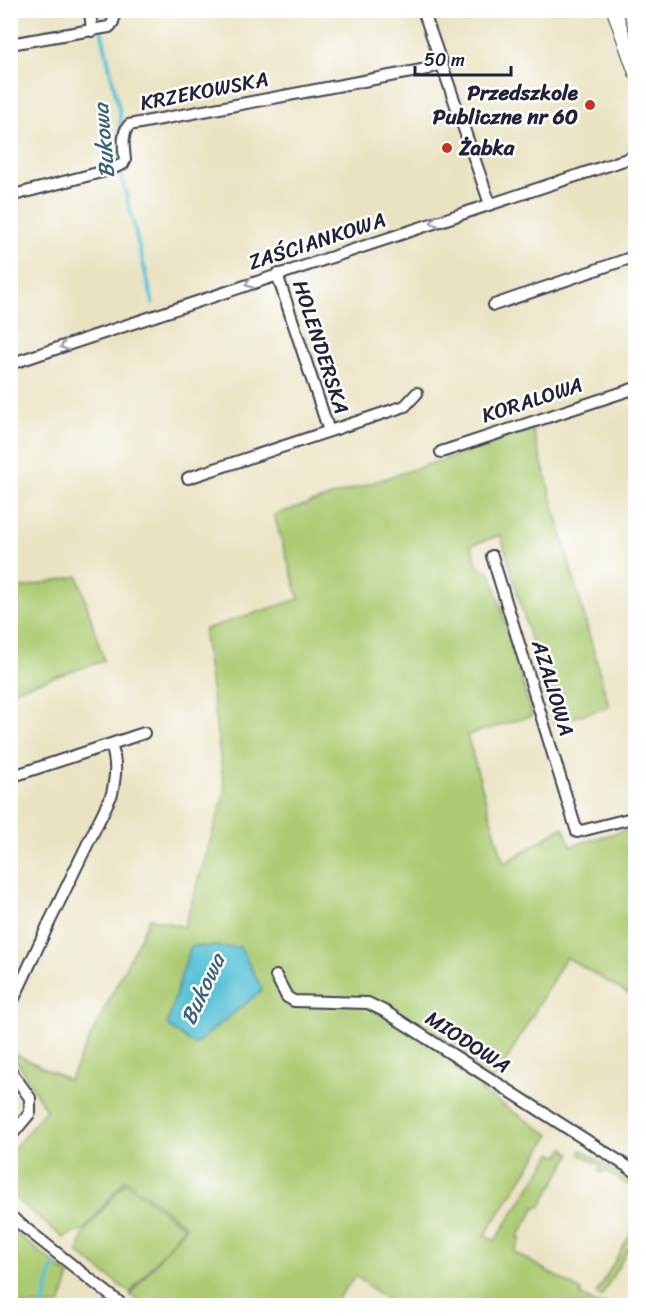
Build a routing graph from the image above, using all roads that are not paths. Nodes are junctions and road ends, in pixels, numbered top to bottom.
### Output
1 (90, 10) edge
2 (114, 10) edge
3 (423, 10) edge
4 (614, 10) edge
5 (92, 31) junction
6 (10, 44) edge
7 (441, 64) junction
8 (636, 73) edge
9 (636, 156) edge
10 (10, 196) edge
11 (490, 204) junction
12 (636, 256) edge
13 (277, 274) junction
14 (494, 304) dead end
15 (10, 364) edge
16 (636, 388) edge
17 (417, 393) dead end
18 (329, 431) junction
19 (441, 452) dead end
20 (188, 478) dead end
21 (492, 556) dead end
22 (144, 733) dead end
23 (111, 744) junction
24 (10, 777) edge
25 (636, 817) edge
26 (276, 976) dead end
27 (10, 1007) edge
28 (10, 1070) edge
29 (10, 1137) edge
30 (636, 1172) edge
31 (10, 1216) edge
32 (124, 1305) edge

1 - 5 street
2 - 5 street
3 - 7 street
4 - 8 street
5 - 6 street
7 - 10 street, KRZEKOWSKA
7 - 11 street
9 - 11 street, ZAŚCIANKOWA
11 -> 13 street, ZAŚCIANKOWA
12 - 14 street
13 -> 15 street, ZAŚCIANKOWA
13 - 18 street, HOLENDERSKA
16 - 19 street, KORALOWA
17 - 18 street, HOLENDERSKA
18 - 20 street, HOLENDERSKA
21 - 25 street, AZALIOWA
22 - 23 street
23 - 24 street
23 - 27 street
26 - 30 street, MIODOWA
28 - 29 street
31 - 32 street

